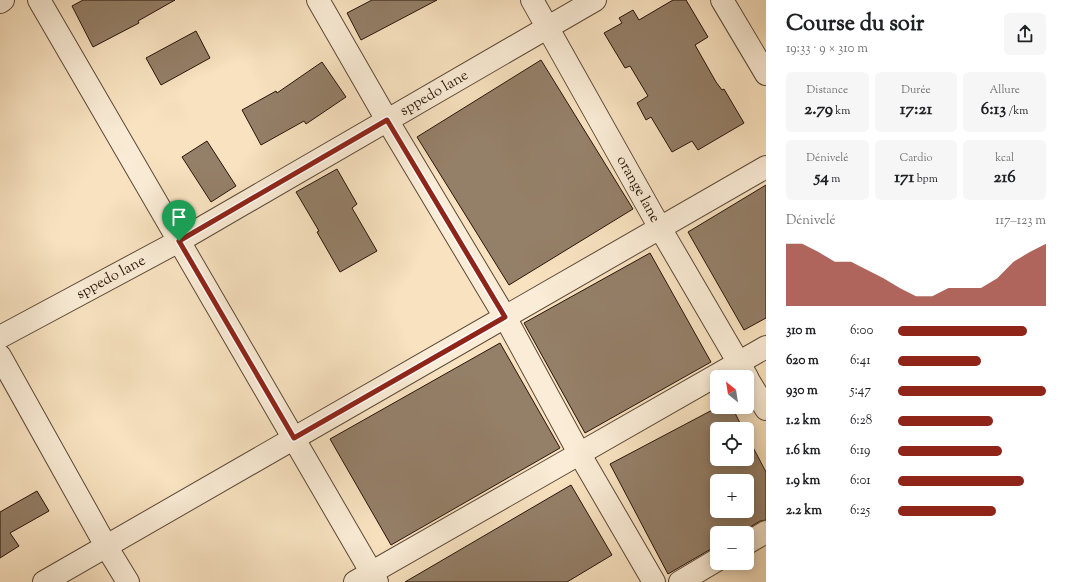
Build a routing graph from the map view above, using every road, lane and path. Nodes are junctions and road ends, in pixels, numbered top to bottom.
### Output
1 (3, 0) edge
2 (39, 0) edge
3 (318, 0) edge
4 (532, 0) edge
5 (595, 0) edge
6 (722, 0) edge
7 (0, 2) edge
8 (548, 28) junction
9 (766, 74) edge
10 (387, 120) junction
11 (766, 167) edge
12 (660, 228) junction
13 (179, 241) junction
14 (505, 317) junction
15 (0, 337) edge
16 (766, 347) edge
17 (0, 356) edge
18 (743, 370) edge
19 (746, 370) edge
20 (710, 389) edge
21 (754, 389) edge
22 (766, 409) edge
23 (294, 438) junction
24 (579, 453) junction
25 (766, 532) edge
26 (754, 539) edge
27 (106, 546) junction
28 (710, 564) edge
29 (368, 579) edge
30 (44, 582) edge
31 (128, 582) edge
32 (654, 582) edge
33 (680, 582) edge

1 - 7 street
2 - 13 street
3 - 10 street
4 - 8 street, orange lane
5 - 8 street, sppedo lane
6 - 9 street
8 - 10 street, sppedo lane
8 - 12 street, orange lane
10 - 13 street, sppedo lane
10 - 14 street
11 - 12 street
12 - 14 street
12 - 18 street, orange lane
13 - 15 street, sppedo lane
13 - 23 street
14 - 23 street
14 - 24 street
16 - 19 street
17 - 27 street
20 - 24 street
21 - 22 street, orange lane
23 - 27 street
23 - 29 street
24 - 29 street
24 - 32 street
25 - 26 street
27 - 30 street
27 - 31 street
28 - 33 street

